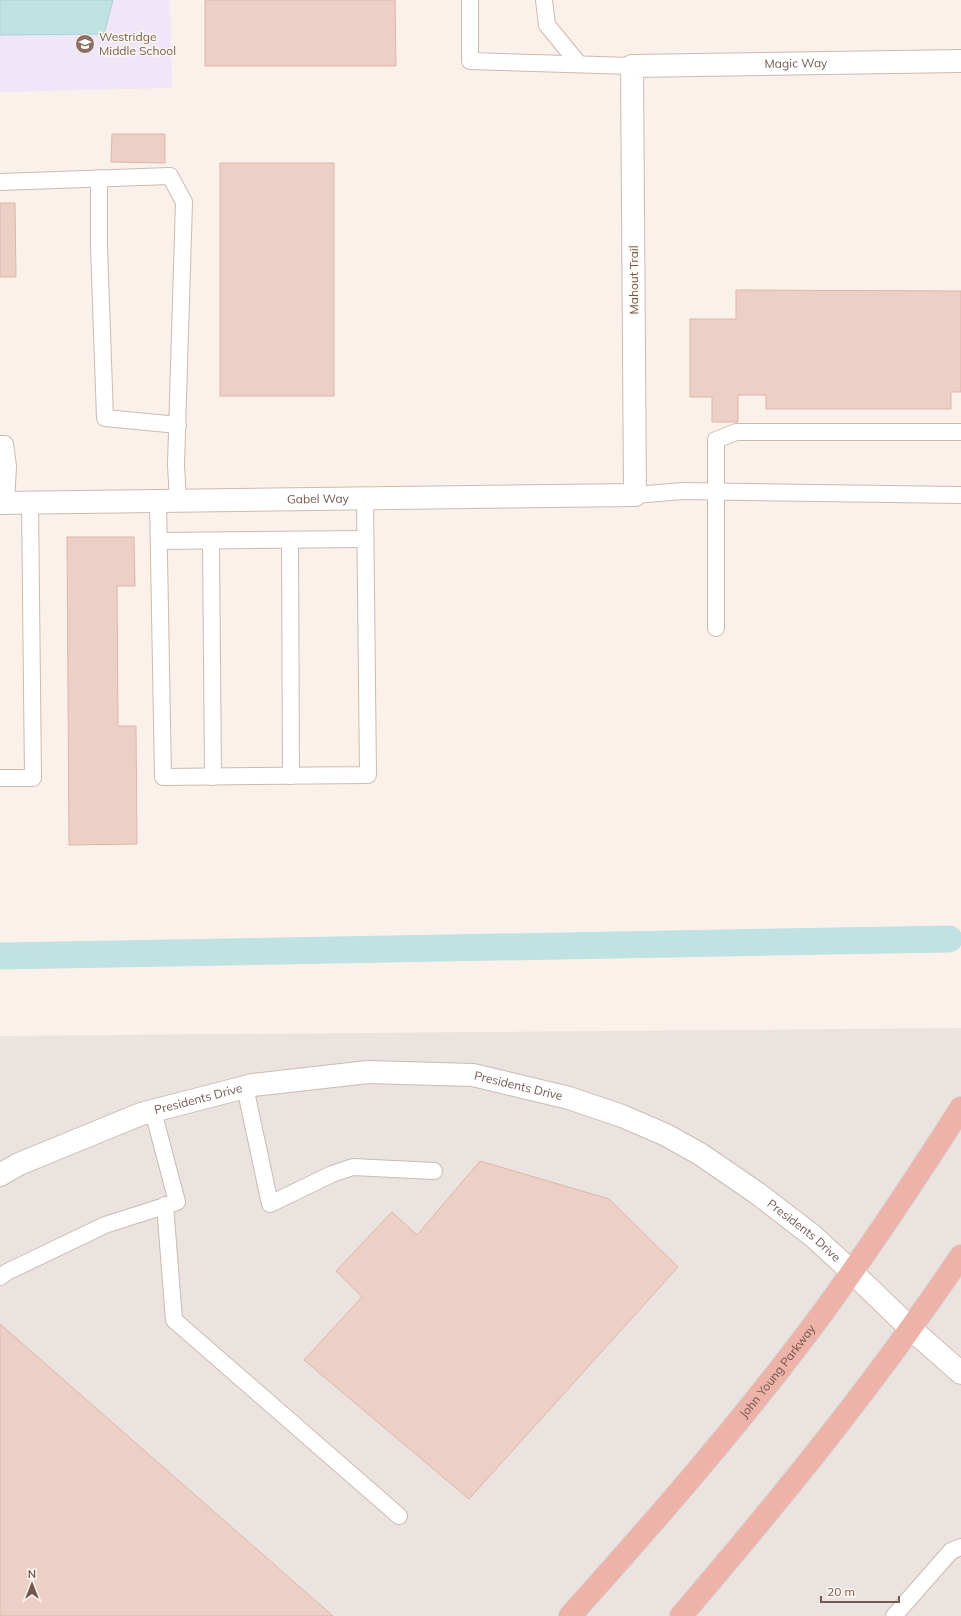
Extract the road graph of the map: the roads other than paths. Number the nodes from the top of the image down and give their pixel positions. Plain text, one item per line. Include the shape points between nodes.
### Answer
1 (470, 0) edge
2 (544, 0) edge
3 (961, 61) edge
4 (579, 64) junction
5 (632, 66) junction
6 (99, 178) junction
7 (0, 182) edge
8 (178, 425) junction
9 (961, 432) edge
10 (0, 444) edge
11 (716, 492) junction
12 (635, 495) junction
13 (961, 495) edge
14 (365, 498) junction
15 (168, 501) junction
16 (30, 502) junction
17 (3, 503) edge
18 (365, 539) junction
19 (290, 540) junction
20 (159, 541) junction
21 (211, 541) junction
22 (716, 628) dead end
23 (291, 776) junction
24 (213, 777) junction
25 (0, 778) edge
26 (245, 1087) junction
27 (961, 1108) edge
28 (153, 1111) junction
29 (434, 1171) dead end
30 (0, 1175) edge
31 (165, 1205) junction
32 (961, 1256) edge
33 (852, 1272) junction
34 (0, 1277) edge
35 (910, 1328) junction
36 (961, 1374) edge
37 (399, 1516) dead end
38 (961, 1547) edge
39 (570, 1616) edge
40 (681, 1616) edge
41 (894, 1616) edge

1 - 4 lane via 470,61
2 - 4 lane via 547,25
3 - 5 street, Magic Way
4 - 5 lane
5 - 12 street, Mahout Trail
6 - 7 lane
6 - 8 lane via 98,246 105,418
6 - 8 lane via 170,176 184,202
8 - 15 lane via 176,464
9 - 11 lane via 736,432 716,440
10 - 17 lane via 5,444 8,466
11 - 12 lane via 683,491
11 - 13 lane
11 - 22 lane
12 - 14 street, Gabel Way
14 - 15 street, Gabel Way
14 - 18 lane
15 - 16 street, Gabel Way
15 - 20 lane
16 - 17 street, Gabel Way
16 - 25 lane via 32,778
18 - 19 lane
18 - 23 lane via 368,775
19 - 21 lane
19 - 23 lane
20 - 21 lane
20 - 24 lane via 163,777
21 - 24 lane
23 - 24 lane
26 - 28 street, Presidents Drive
26 - 29 lane via 270,1204 332,1174 353,1167
26 - 33 street, Presidents Drive via 368,1072 474,1075 569,1098 622,1116 666,1135 700,1154 813,1236
27 - 33 highway, John Young Parkway
28 - 30 street, Presidents Drive via 19,1164
28 - 31 lane via 177,1202
31 - 34 lane via 105,1225
31 - 37 lane via 174,1320
32 - 35 highway
33 - 35 street, Presidents Drive
33 - 39 highway, John Young Parkway via 744,1415 661,1514
35 - 36 street, Presidents Drive
35 - 40 highway via 785,1492
38 - 41 lane via 951,1551

